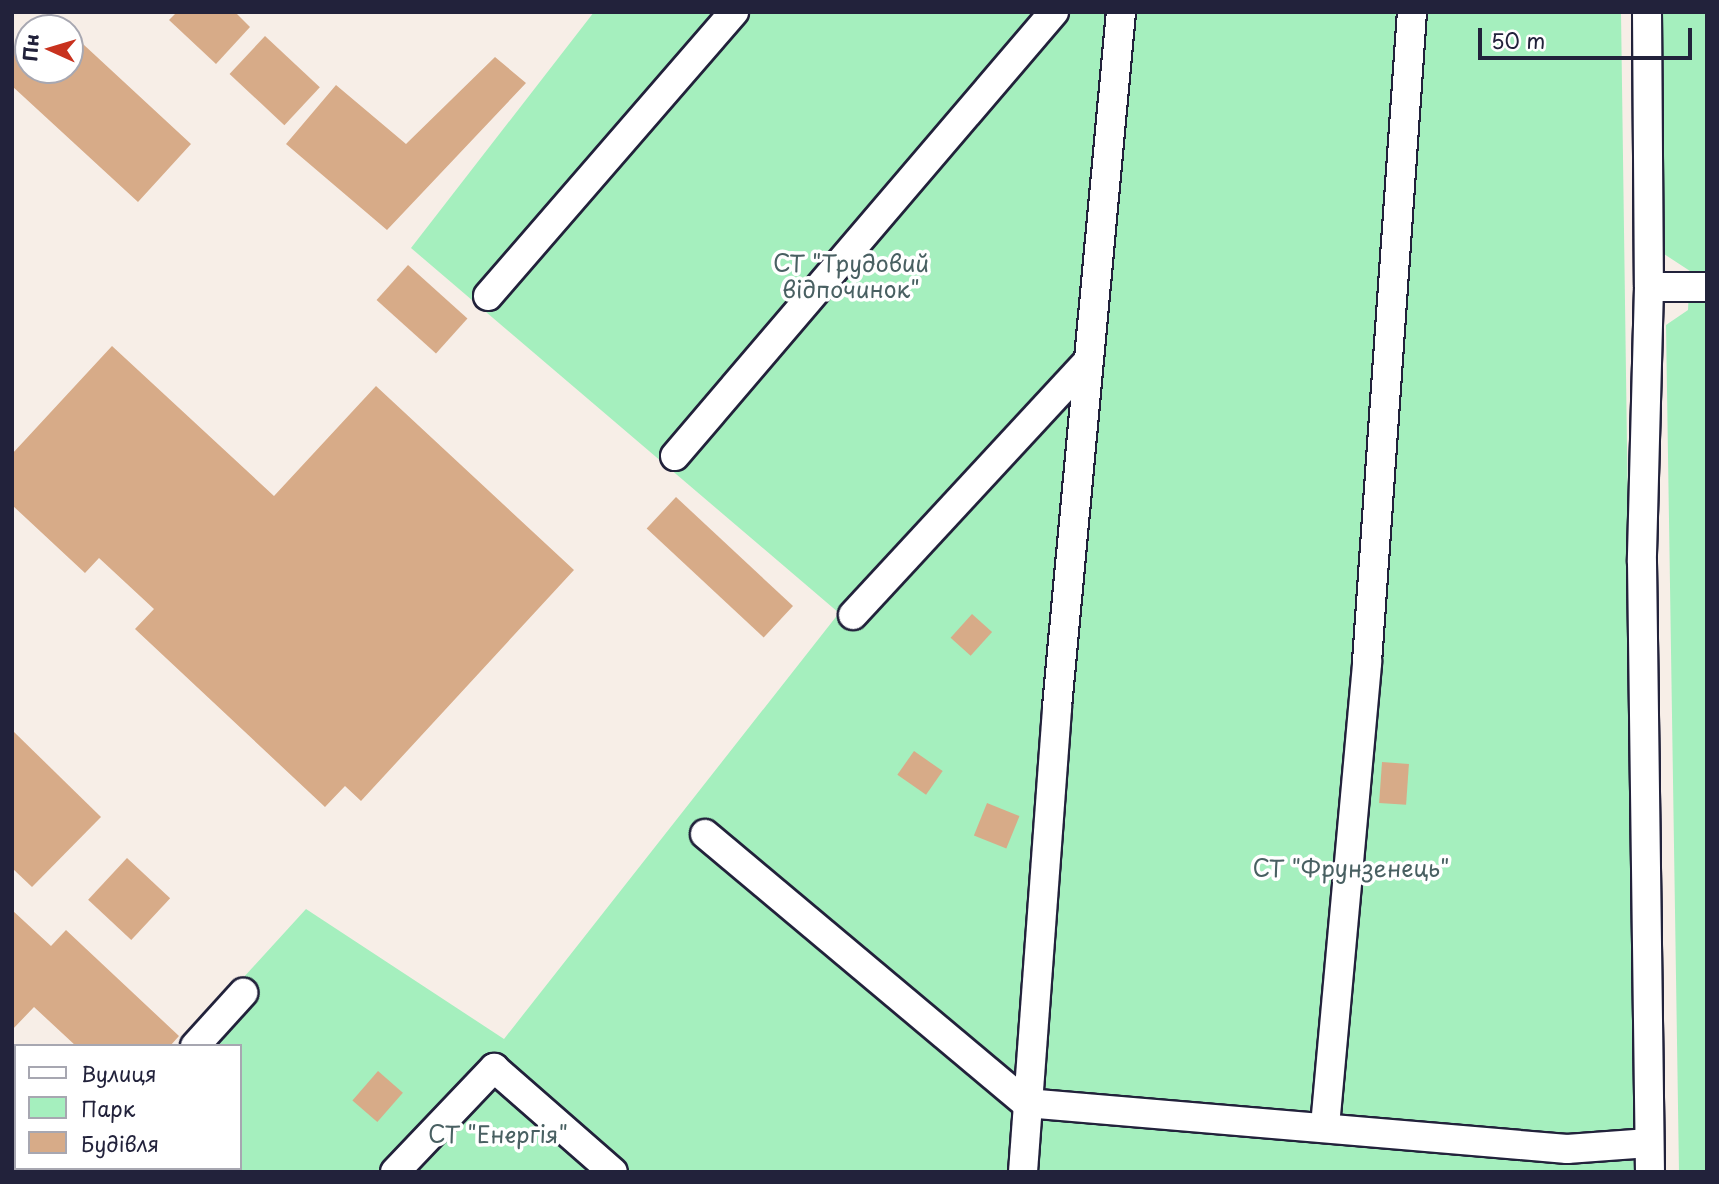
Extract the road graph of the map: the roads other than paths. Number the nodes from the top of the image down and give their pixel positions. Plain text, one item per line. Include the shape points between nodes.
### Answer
1 (734, 12) edge
2 (1055, 12) edge
3 (1121, 12) edge
4 (1412, 12) edge
5 (1647, 12) edge
6 (1649, 287) junction
7 (1707, 287) edge
8 (488, 296) dead end
9 (1088, 361) junction
10 (675, 456) dead end
11 (853, 615) dead end
12 (705, 834) dead end
13 (243, 993) dead end
14 (197, 1044) edge
15 (1026, 1103) junction
16 (1325, 1126) junction
17 (1649, 1143) junction
18 (395, 1172) edge
19 (613, 1172) edge
20 (1023, 1172) edge
21 (1650, 1172) edge

1 - 8 street
2 - 10 street
3 - 9 street
4 - 16 street via 1367,662
5 - 6 street
6 - 7 street
6 - 17 street via 1642,562
9 - 11 street
9 - 15 street
12 - 15 street
13 - 14 street
15 - 16 street
15 - 20 street
16 - 17 street via 1567,1149
17 - 21 street
18 - 19 street via 494,1068

